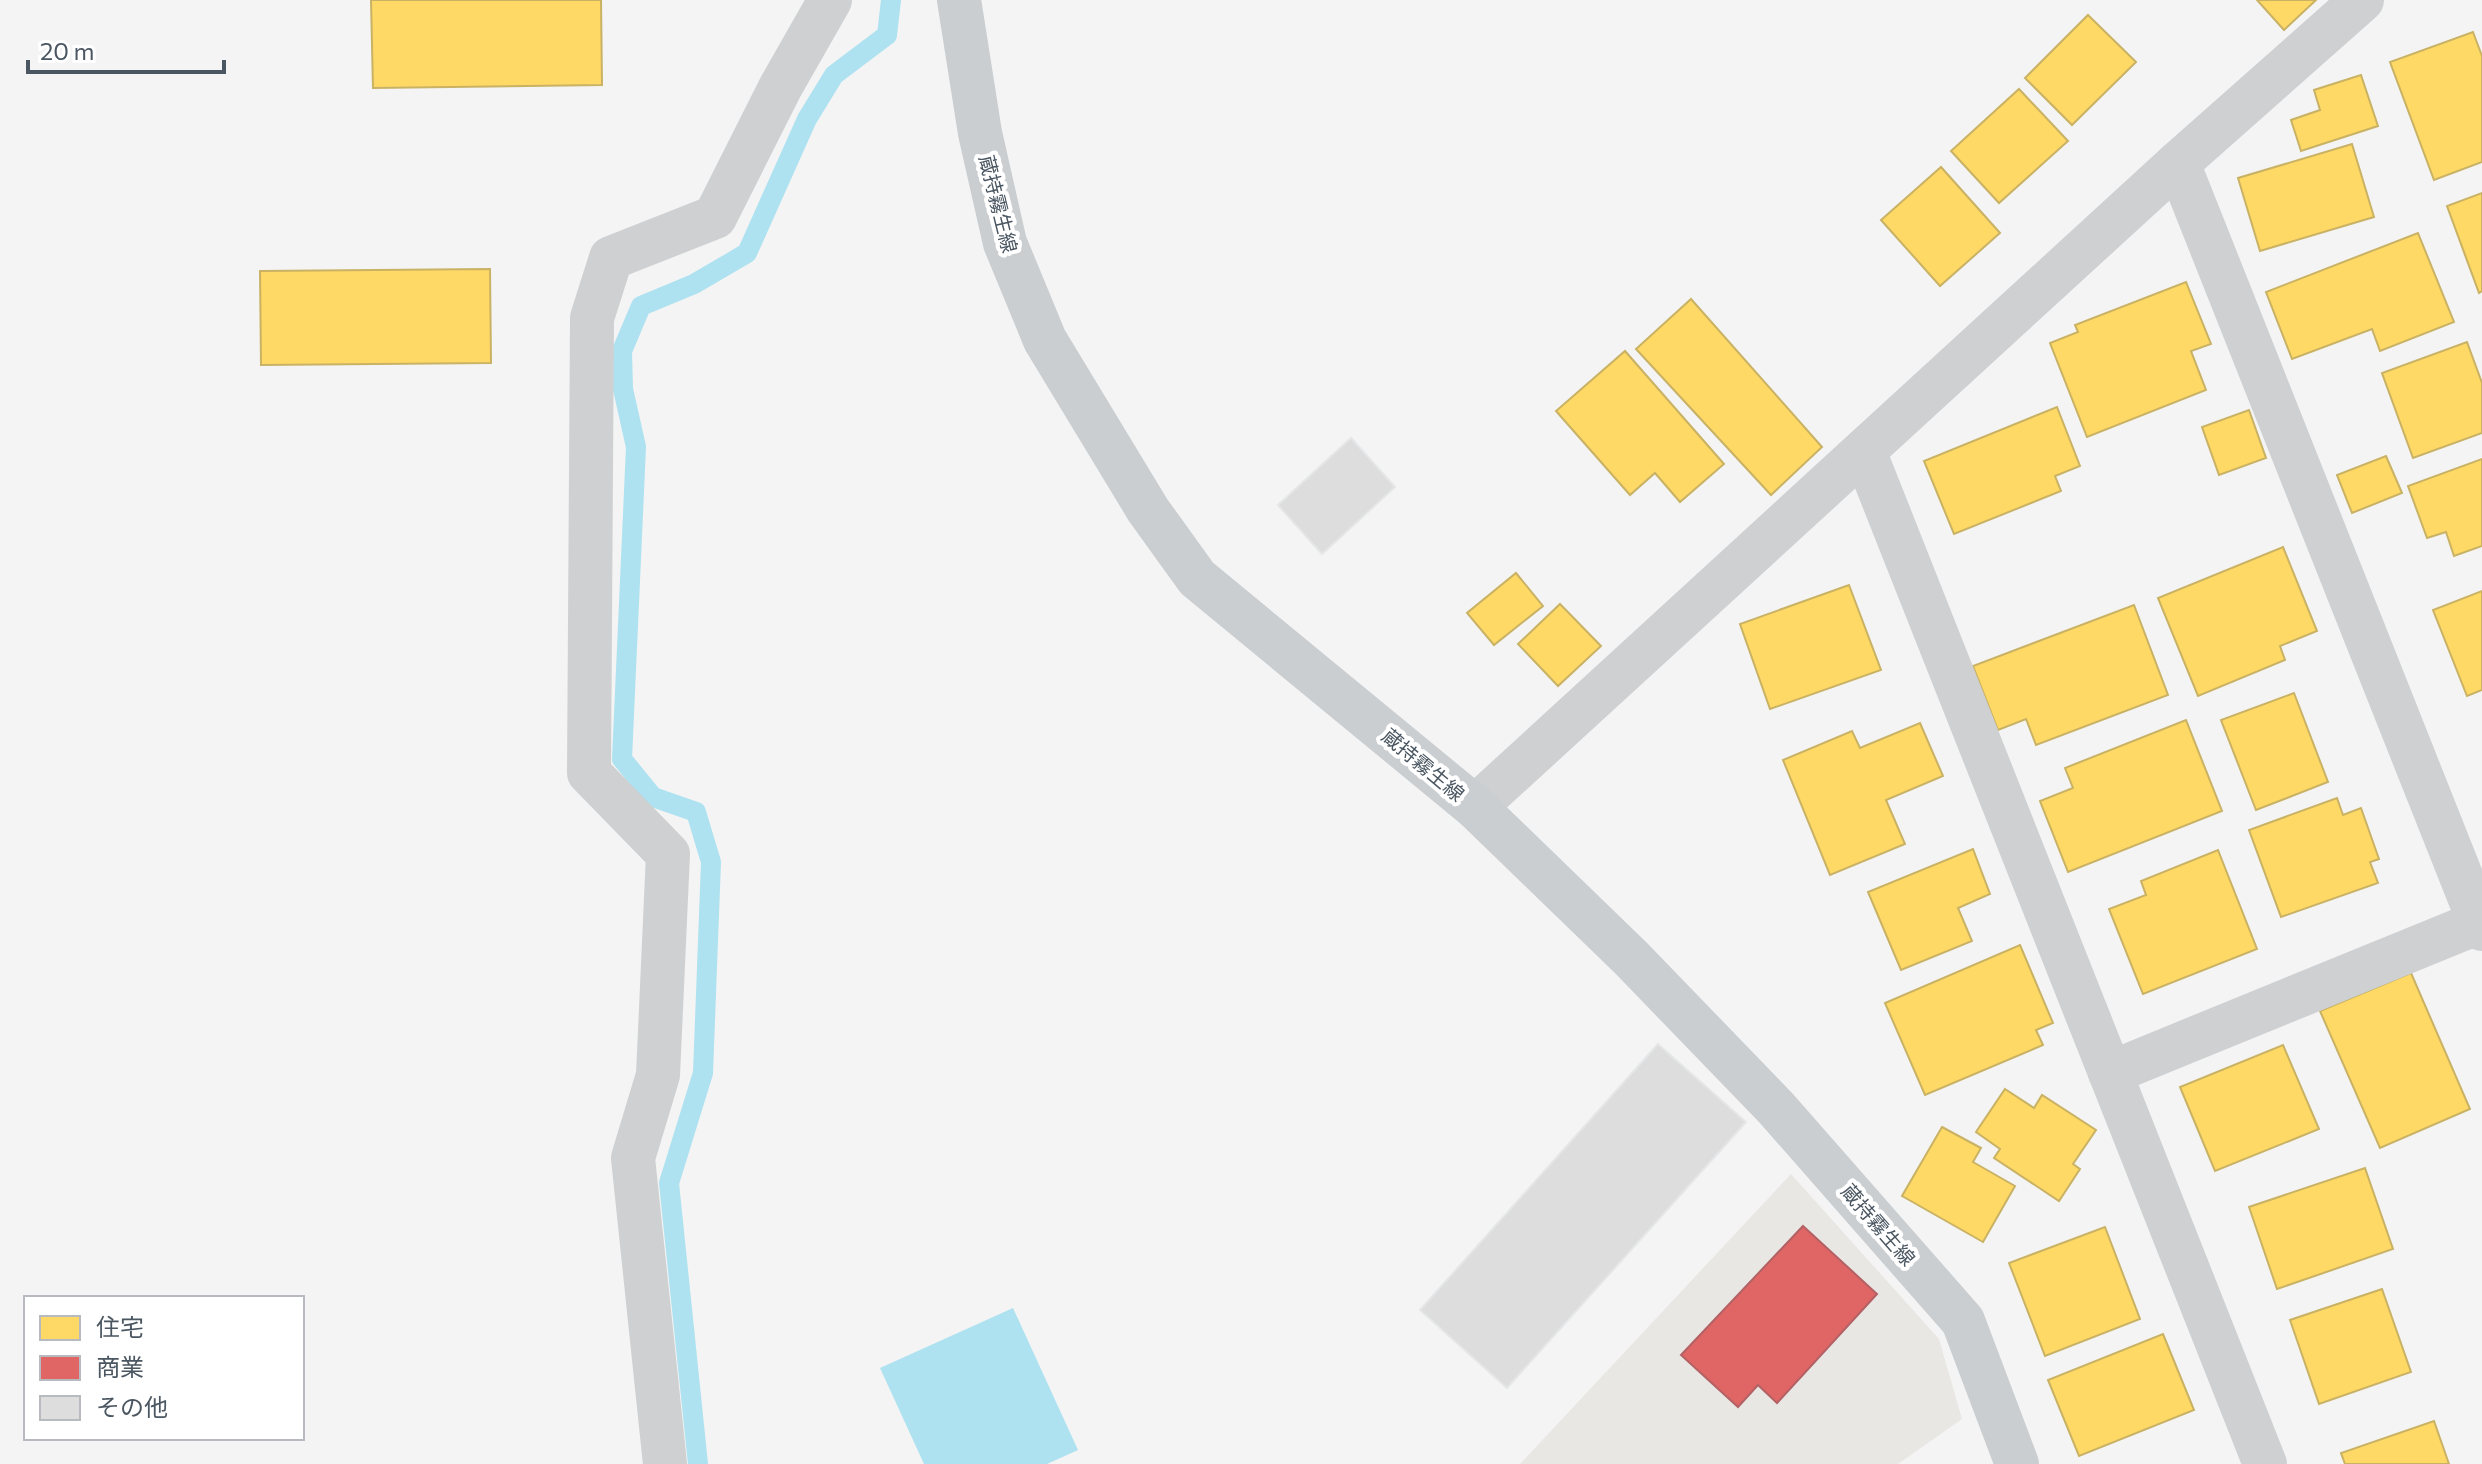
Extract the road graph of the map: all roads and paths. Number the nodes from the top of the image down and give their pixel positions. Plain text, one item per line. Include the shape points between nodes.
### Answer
1 (830, 0) edge
2 (959, 0) edge
3 (2362, 0) edge
4 (2178, 163) junction
5 (1864, 451) junction
6 (1475, 807) junction
7 (2481, 924) edge
8 (2110, 1073) junction
9 (665, 1464) edge
10 (2016, 1464) edge
11 (2265, 1464) edge

1 - 9 street via 715,217 611,258 592,318 589,773 668,854 658,1075 633,1158
2 - 6 main road, 蔵持霧生線 via 980,133 1005,243 1045,340 1148,510 1197,578
3 - 4 street
4 - 5 street
4 - 7 street
5 - 6 street
5 - 8 street
6 - 10 main road, 蔵持霧生線 via 1765,1097 1963,1321
7 - 8 street
8 - 11 street

